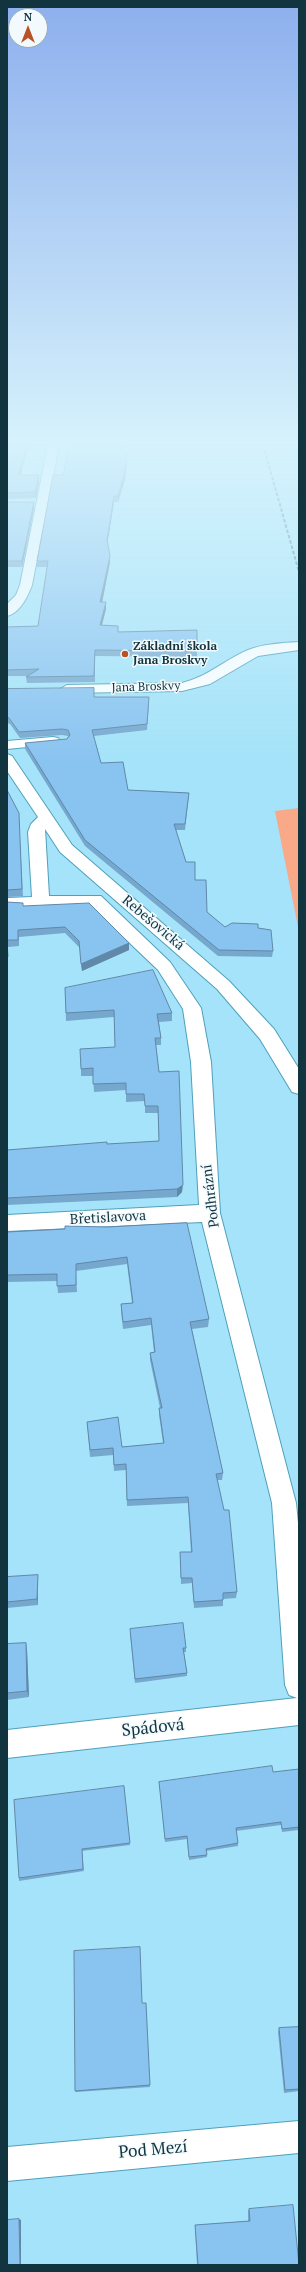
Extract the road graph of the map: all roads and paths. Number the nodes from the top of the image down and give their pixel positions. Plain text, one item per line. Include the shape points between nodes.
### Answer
1 (32, 551) edge
2 (7, 612) edge
3 (299, 646) edge
4 (54, 689) edge
5 (62, 740) edge
6 (7, 745) edge
7 (7, 760) edge
8 (45, 819) junction
9 (41, 901) junction
10 (7, 903) edge
11 (299, 1087) edge
12 (210, 1213) junction
13 (7, 1223) edge
14 (299, 1685) edge
15 (299, 1711) edge
16 (7, 1744) edge
17 (299, 2137) edge
18 (7, 2164) edge

1 - 2 street via 22,596
3 - 4 street, Jana Broskvy via 253,653 205,681 182,687
5 - 6 street
7 - 8 street, Rebešovická
8 - 9 street via 39,824 36,832
8 - 11 street, Rebešovická via 76,859 223,985 267,1034
9 - 10 street, Podhrázní
9 - 12 street, Podhrázní via 87,898 98,902 164,966 192,1008 201,1062
12 - 13 street, Břetislavova
12 - 14 street, Podhrázní via 284,1503
15 - 16 street, Spádová
17 - 18 street, Pod Mezí

